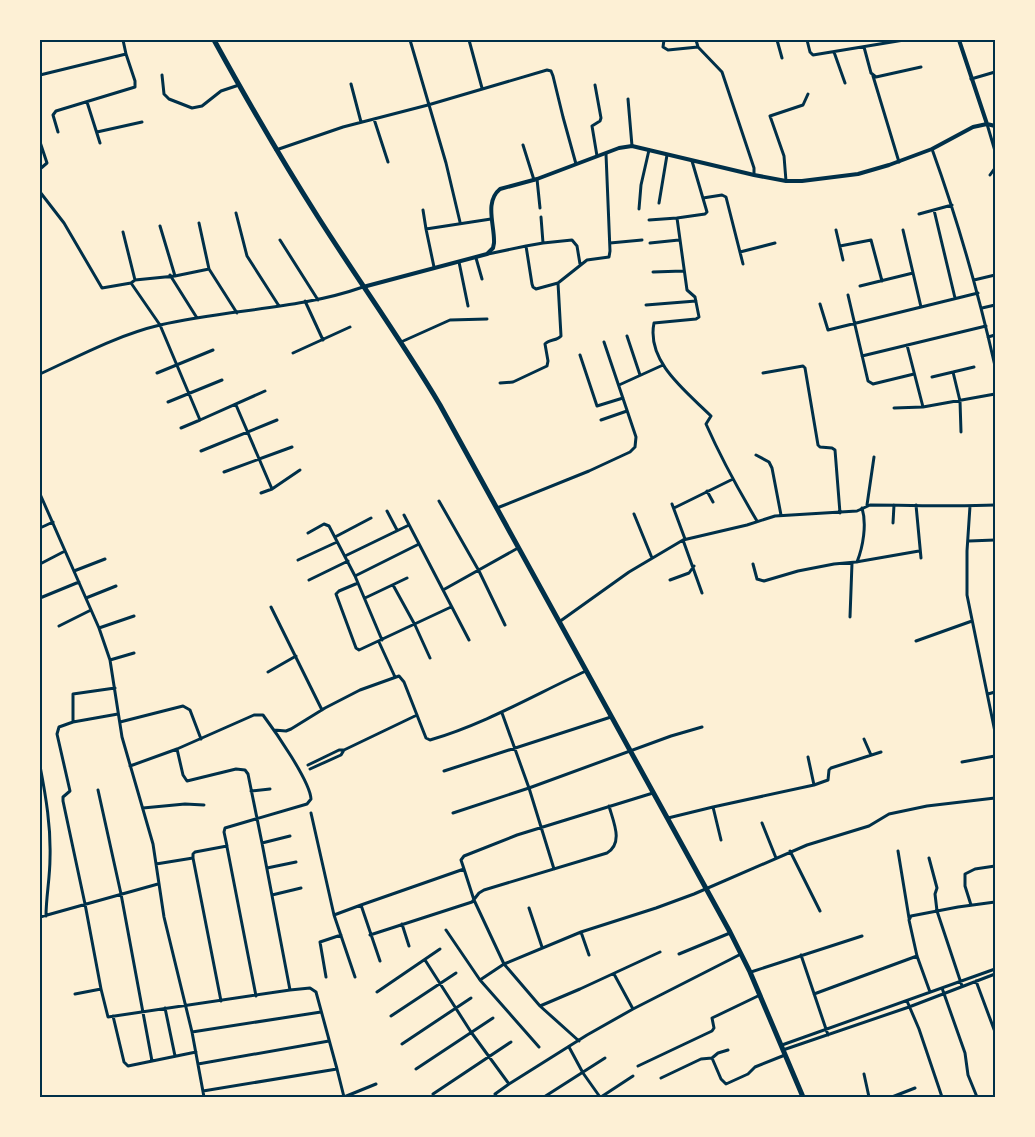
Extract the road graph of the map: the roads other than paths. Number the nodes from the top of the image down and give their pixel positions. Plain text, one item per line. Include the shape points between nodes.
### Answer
1 (123, 40) edge
2 (214, 40) edge
3 (410, 40) edge
4 (469, 40) edge
5 (664, 40) edge
6 (696, 40) edge
7 (777, 40) edge
8 (807, 40) edge
9 (904, 40) edge
10 (959, 40) edge
11 (698, 46) junction
12 (864, 47) junction
13 (834, 52) junction
14 (126, 54) junction
15 (782, 58) dead end
16 (920, 67) dead end
17 (995, 72) edge
18 (40, 75) edge
19 (162, 75) dead end
20 (873, 76) junction
21 (971, 79) junction
22 (845, 83) dead end
23 (351, 84) dead end
24 (239, 85) junction
25 (595, 86) dead end
26 (482, 88) junction
27 (808, 94) dead end
28 (628, 99) dead end
29 (87, 102) junction
30 (428, 104) junction
31 (374, 119) junction
32 (142, 122) dead end
33 (361, 122) junction
34 (987, 124) junction
35 (995, 126) edge
36 (58, 132) dead end
37 (97, 132) junction
38 (40, 142) edge
39 (100, 143) dead end
40 (523, 145) dead end
41 (632, 146) junction
42 (932, 149) junction
43 (276, 150) junction
44 (649, 150) junction
45 (995, 151) edge
46 (606, 154) junction
47 (667, 155) junction
48 (597, 157) junction
49 (692, 161) junction
50 (388, 162) dead end
51 (899, 162) junction
52 (576, 164) junction
53 (995, 168) edge
54 (40, 169) edge
55 (754, 175) junction
56 (990, 175) dead end
57 (535, 179) junction
58 (786, 181) junction
59 (40, 192) edge
60 (703, 198) junction
61 (659, 203) dead end
62 (952, 205) junction
63 (540, 208) dead end
64 (639, 209) dead end
65 (423, 210) dead end
66 (934, 210) junction
67 (236, 213) dead end
68 (919, 214) dead end
69 (541, 217) dead end
70 (677, 218) junction
71 (492, 219) junction
72 (648, 220) dead end
73 (460, 222) junction
74 (199, 223) dead end
75 (160, 226) dead end
76 (426, 229) junction
77 (836, 230) dead end
78 (903, 230) dead end
79 (123, 232) dead end
80 (280, 240) dead end
81 (642, 240) dead end
82 (679, 240) junction
83 (543, 243) junction
84 (610, 243) junction
85 (650, 243) dead end
86 (775, 243) dead end
87 (526, 246) junction
88 (840, 246) junction
89 (740, 252) junction
90 (487, 254) junction
91 (476, 258) junction
92 (843, 260) dead end
93 (460, 262) junction
94 (580, 264) junction
95 (743, 264) dead end
96 (434, 267) junction
97 (209, 269) junction
98 (683, 270) junction
99 (654, 272) dead end
100 (914, 273) junction
101 (170, 275) junction
102 (995, 275) edge
103 (175, 276) junction
104 (482, 280) dead end
105 (974, 280) junction
106 (882, 281) junction
107 (133, 282) junction
108 (558, 283) junction
109 (860, 286) dead end
110 (363, 287) junction
111 (978, 293) junction
112 (848, 295) dead end
113 (955, 298) junction
114 (318, 300) junction
115 (696, 301) junction
116 (305, 302) junction
117 (820, 304) dead end
118 (646, 305) dead end
119 (995, 305) edge
120 (279, 306) junction
121 (468, 306) dead end
122 (921, 306) junction
123 (982, 308) junction
124 (237, 313) junction
125 (197, 318) junction
126 (486, 319) dead end
127 (855, 323) junction
128 (160, 325) junction
129 (986, 326) junction
130 (350, 327) dead end
131 (995, 335) edge
132 (627, 336) dead end
133 (988, 337) junction
134 (323, 340) junction
135 (400, 342) junction
136 (604, 342) dead end
137 (907, 345) junction
138 (213, 350) dead end
139 (292, 353) dead end
140 (580, 355) dead end
141 (862, 356) junction
142 (177, 364) junction
143 (663, 365) junction
144 (995, 366) edge
145 (974, 367) dead end
146 (952, 372) junction
147 (157, 373) dead end
148 (763, 373) dead end
149 (40, 374) edge
150 (914, 374) junction
151 (640, 375) junction
152 (932, 377) dead end
153 (222, 380) dead end
154 (500, 383) dead end
155 (619, 384) junction
156 (265, 391) dead end
157 (189, 393) junction
158 (995, 394) edge
159 (623, 398) junction
160 (960, 401) junction
161 (168, 402) dead end
162 (236, 404) junction
163 (923, 407) junction
164 (894, 408) dead end
165 (627, 410) junction
166 (200, 420) junction
167 (277, 420) dead end
168 (600, 420) dead end
169 (181, 428) dead end
170 (246, 432) junction
171 (961, 432) dead end
172 (292, 447) dead end
173 (200, 451) dead end
174 (756, 455) dead end
175 (874, 457) dead end
176 (258, 460) junction
177 (300, 470) dead end
178 (224, 472) dead end
179 (733, 479) junction
180 (272, 489) junction
181 (707, 491) junction
182 (261, 493) dead end
183 (40, 494) edge
184 (439, 501) dead end
185 (713, 502) dead end
186 (672, 504) dead end
187 (867, 505) junction
188 (894, 505) junction
189 (916, 505) junction
190 (995, 505) edge
191 (970, 506) junction
192 (496, 508) junction
193 (674, 508) junction
194 (862, 508) junction
195 (387, 511) dead end
196 (840, 513) junction
197 (404, 514) dead end
198 (634, 514) dead end
199 (781, 515) junction
200 (371, 518) dead end
201 (757, 521) junction
202 (53, 522) junction
203 (893, 523) dead end
204 (409, 525) junction
205 (40, 528) edge
206 (397, 530) junction
207 (308, 533) dead end
208 (335, 537) junction
209 (684, 540) junction
210 (995, 540) edge
211 (969, 541) junction
212 (337, 542) junction
213 (419, 544) junction
214 (518, 548) junction
215 (65, 551) junction
216 (920, 551) junction
217 (345, 556) junction
218 (652, 558) junction
219 (921, 558) dead end
220 (105, 559) dead end
221 (298, 560) dead end
222 (348, 561) junction
223 (854, 563) junction
224 (40, 564) edge
225 (753, 564) dead end
226 (694, 566) junction
227 (74, 571) junction
228 (478, 572) junction
229 (355, 576) junction
230 (407, 578) dead end
231 (309, 580) dead end
232 (670, 580) dead end
233 (78, 582) junction
234 (358, 583) junction
235 (394, 585) junction
236 (116, 586) dead end
237 (443, 590) junction
238 (702, 593) dead end
239 (40, 598) edge
240 (86, 598) junction
241 (365, 598) junction
242 (451, 607) junction
243 (272, 608) dead end
244 (91, 610) junction
245 (134, 616) dead end
246 (850, 618) dead end
247 (972, 621) junction
248 (559, 622) junction
249 (415, 625) junction
250 (505, 625) dead end
251 (58, 626) dead end
252 (99, 628) junction
253 (469, 640) dead end
254 (381, 641) junction
255 (916, 642) dead end
256 (134, 653) dead end
257 (296, 656) junction
258 (430, 658) dead end
259 (110, 660) junction
260 (586, 671) junction
261 (268, 672) dead end
262 (395, 677) junction
263 (115, 688) junction
264 (995, 692) edge
265 (988, 694) junction
266 (322, 710) junction
267 (502, 713) junction
268 (118, 714) junction
269 (417, 715) junction
270 (994, 715) edge
271 (611, 717) junction
272 (73, 722) junction
273 (120, 722) junction
274 (702, 727) dead end
275 (275, 730) junction
276 (995, 732) edge
277 (201, 739) junction
278 (864, 739) dead end
279 (515, 748) junction
280 (177, 749) junction
281 (630, 751) junction
282 (881, 752) dead end
283 (871, 755) junction
284 (995, 756) edge
285 (808, 757) dead end
286 (962, 762) dead end
287 (40, 766) edge
288 (130, 766) junction
289 (309, 767) dead end
290 (444, 771) dead end
291 (814, 786) junction
292 (529, 788) junction
293 (270, 789) dead end
294 (98, 790) dead end
295 (251, 791) junction
296 (653, 793) junction
297 (995, 798) edge
298 (204, 805) dead end
299 (609, 806) junction
300 (713, 807) junction
301 (143, 808) junction
302 (311, 813) dead end
303 (453, 813) dead end
304 (257, 819) junction
305 (667, 819) junction
306 (762, 823) dead end
307 (541, 827) junction
308 (290, 836) dead end
309 (721, 840) dead end
310 (262, 843) junction
311 (227, 846) junction
312 (898, 851) dead end
313 (790, 852) junction
314 (193, 858) junction
315 (776, 858) junction
316 (929, 858) dead end
317 (296, 862) dead end
318 (156, 864) junction
319 (995, 866) edge
320 (267, 868) junction
321 (464, 869) junction
322 (554, 869) junction
323 (158, 884) junction
324 (301, 888) dead end
325 (706, 888) junction
326 (121, 894) junction
327 (272, 895) junction
328 (474, 900) junction
329 (995, 902) edge
330 (85, 904) junction
331 (361, 905) junction
332 (971, 905) junction
333 (529, 908) dead end
334 (820, 911) dead end
335 (937, 911) junction
336 (334, 914) junction
337 (43, 917) edge
338 (909, 919) junction
339 (402, 924) junction
340 (446, 930) dead end
341 (581, 932) junction
342 (730, 932) junction
343 (341, 935) junction
344 (370, 935) junction
345 (862, 936) dead end
346 (409, 946) dead end
347 (440, 948) dead end
348 (542, 948) junction
349 (660, 952) dead end
350 (679, 954) dead end
351 (741, 954) junction
352 (589, 955) dead end
353 (801, 955) junction
354 (917, 956) junction
355 (425, 960) junction
356 (380, 961) dead end
357 (504, 964) junction
358 (995, 969) edge
359 (750, 972) junction
360 (456, 973) dead end
361 (614, 974) junction
362 (995, 974) edge
363 (974, 976) junction
364 (326, 977) dead end
365 (355, 977) dead end
366 (480, 980) junction
367 (960, 981) junction
368 (976, 981) junction
369 (440, 984) junction
370 (962, 986) junction
371 (942, 988) junction
372 (100, 989) junction
373 (290, 990) junction
374 (378, 992) dead end
375 (930, 992) junction
376 (944, 993) junction
377 (75, 994) dead end
378 (814, 994) junction
379 (760, 995) junction
380 (256, 996) junction
381 (471, 998) dead end
382 (221, 1001) junction
383 (907, 1001) junction
384 (185, 1005) junction
385 (540, 1006) junction
386 (909, 1007) junction
387 (165, 1008) junction
388 (456, 1008) junction
389 (633, 1009) junction
390 (142, 1012) junction
391 (321, 1012) junction
392 (113, 1016) junction
393 (391, 1016) dead end
394 (493, 1018) dead end
395 (827, 1029) junction
396 (192, 1032) junction
397 (471, 1032) junction
398 (995, 1032) edge
399 (828, 1035) junction
400 (329, 1041) junction
401 (579, 1041) junction
402 (511, 1042) dead end
403 (402, 1044) dead end
404 (539, 1047) dead end
405 (569, 1047) junction
406 (728, 1050) dead end
407 (783, 1050) junction
408 (196, 1052) junction
409 (175, 1056) junction
410 (488, 1056) junction
411 (605, 1058) dead end
412 (712, 1058) junction
413 (152, 1061) junction
414 (198, 1064) junction
415 (638, 1066) dead end
416 (336, 1069) junction
417 (416, 1069) dead end
418 (583, 1073) junction
419 (864, 1074) dead end
420 (633, 1076) dead end
421 (660, 1078) dead end
422 (376, 1084) dead end
423 (509, 1084) junction
424 (915, 1088) dead end
425 (203, 1091) junction
426 (433, 1094) dead end
427 (496, 1096) edge
428 (204, 1097) edge
429 (344, 1097) edge
430 (490, 1097) edge
431 (544, 1097) edge
432 (600, 1097) edge
433 (803, 1097) edge
434 (869, 1097) edge
435 (892, 1097) edge
436 (942, 1097) edge
437 (977, 1097) edge

1 - 14 street
2 - 24 highway
3 - 30 street
4 - 26 street
5 - 11 street via 665,49
6 - 11 street
7 - 15 street
8 - 13 street via 812,55
9 - 12 street
10 - 21 street
11 - 55 street via 722,72
12 - 13 street
12 - 20 street
13 - 22 street
14 - 18 street
14 - 29 street via 135,87
16 - 20 street via 880,78
17 - 21 street
19 - 24 street via 164,94 192,108 202,106 221,92
20 - 51 street
21 - 34 street
23 - 33 street
24 - 43 highway
25 - 48 street via 601,118 592,126
26 - 30 street
26 - 52 street via 551,71
27 - 58 street via 803,105 770,116 784,156
28 - 41 street
29 - 36 street via 54,112
29 - 37 street
30 - 31 street
30 - 73 street
31 - 33 street
31 - 50 street
32 - 37 street
33 - 43 street
34 - 35 street
34 - 42 street via 973,127
34 - 45 street
37 - 39 street
38 - 54 street via 47,163
40 - 57 street
41 - 44 street
41 - 46 street
42 - 51 street
42 - 62 street
43 - 110 highway
44 - 47 street
44 - 64 street
46 - 48 street
46 - 84 street
47 - 49 street
47 - 61 street
48 - 52 street
49 - 55 street
49 - 60 street
51 - 58 street via 858,174
52 - 57 street
53 - 56 street
55 - 58 street
57 - 63 street
57 - 71 street via 496,192
59 - 107 street via 69,230 100,286
60 - 70 street via 706,214
60 - 89 street via 722,195 726,198
62 - 66 street
62 - 105 street
65 - 76 street
66 - 68 street
66 - 113 street
67 - 120 street via 247,256
69 - 83 street
70 - 72 street
70 - 82 street
71 - 73 street
71 - 90 street via 494,243
73 - 76 street
74 - 97 street
75 - 103 street
76 - 96 street
77 - 88 street
78 - 100 street
79 - 107 street
80 - 114 street
81 - 84 street
82 - 85 street
82 - 98 street
83 - 87 street
83 - 94 street via 574,242
84 - 94 street via 609,258
86 - 89 street
87 - 90 street
87 - 108 street via 533,287
88 - 92 street
88 - 106 street via 871,240
89 - 95 street
90 - 91 street
91 - 93 street
91 - 104 street
93 - 96 street
93 - 121 street
94 - 108 street
96 - 110 street
97 - 103 street
97 - 124 street
98 - 99 street
98 - 115 street via 687,290
100 - 106 street
100 - 122 street
101 - 103 street
101 - 107 street
101 - 125 street
102 - 105 street
105 - 111 street
106 - 109 street
107 - 128 street
108 - 154 street via 561,336 545,344 547,366 513,382
110 - 114 street
110 - 135 highway
111 - 113 street
111 - 123 street
112 - 127 street
113 - 122 street
114 - 116 street
115 - 118 street
115 - 143 street via 698,318 654,323 656,349
116 - 120 street
116 - 134 street
117 - 127 street via 827,330
119 - 123 street
120 - 124 street
122 - 127 street
123 - 129 street
124 - 125 street
125 - 128 street
126 - 135 street via 450,320
127 - 141 street
128 - 142 street
128 - 149 street via 124,335
129 - 133 street
129 - 137 street
130 - 134 street
131 - 133 street
132 - 151 street
133 - 144 street
134 - 139 street
135 - 192 highway via 440,405
136 - 155 street
137 - 141 street
137 - 150 street
138 - 142 street
140 - 159 street via 597,406
141 - 150 street via 871,384
142 - 147 street
142 - 157 street
143 - 151 street
143 - 179 street via 711,416 706,424
145 - 146 street
146 - 152 street
146 - 160 street
148 - 196 street via 806,368 818,446 835,450
150 - 163 street
151 - 155 street
153 - 157 street
155 - 159 street
156 - 162 street
157 - 161 street
157 - 166 street
158 - 160 street
159 - 165 street
160 - 163 street
160 - 171 street
162 - 166 street
162 - 170 street
163 - 164 street
165 - 168 street
165 - 192 street via 636,441 630,452
166 - 169 street
167 - 170 street
170 - 173 street
170 - 176 street
172 - 176 street
174 - 199 street via 769,462 772,468
175 - 187 street
176 - 178 street
176 - 180 street
177 - 180 street
179 - 181 street
179 - 201 street
180 - 182 street
181 - 185 street
181 - 193 street
183 - 202 street
184 - 228 street
186 - 193 street
187 - 188 street
187 - 194 street
188 - 189 street
188 - 203 street
189 - 191 street
189 - 216 street
190 - 191 street
191 - 211 street
192 - 214 highway
193 - 209 street
194 - 196 street
194 - 223 street via 863,537
195 - 206 street
196 - 199 street
197 - 204 street
198 - 218 street
199 - 201 street
200 - 208 street
201 - 209 street
202 - 205 street
202 - 215 street
204 - 206 street
204 - 213 street
206 - 217 street
207 - 208 street via 326,524
208 - 212 street
209 - 218 street
209 - 226 street
210 - 211 street
211 - 247 street via 966,595
212 - 217 street
212 - 221 street
213 - 229 street
213 - 237 street
214 - 228 street
214 - 248 highway
215 - 224 street
215 - 227 street
216 - 219 street
216 - 223 street
217 - 222 street
218 - 248 street
220 - 227 street
222 - 229 street
222 - 231 street
223 - 225 street via 798,571 764,581 757,579
223 - 246 street
226 - 232 street via 689,573
226 - 238 street
227 - 233 street
228 - 237 street
228 - 250 street
229 - 234 street
230 - 235 street
233 - 239 street
233 - 240 street
234 - 241 street
234 - 254 street via 337,592 357,649
235 - 241 street
235 - 249 street
236 - 240 street
237 - 242 street
240 - 244 street
241 - 254 street
242 - 249 street
242 - 253 street
243 - 257 street
244 - 251 street
244 - 252 street
245 - 252 street
247 - 255 street
247 - 265 street
248 - 260 highway
249 - 254 street
249 - 258 street
252 - 259 street
254 - 262 street
256 - 259 street
257 - 261 street
257 - 266 street
259 - 263 street
260 - 267 street
260 - 271 highway
262 - 266 street via 360,690
262 - 269 street via 402,678
263 - 268 street
263 - 272 street via 73,694
264 - 265 street
265 - 270 street
266 - 275 street via 286,731
267 - 269 street via 430,740 426,738
267 - 279 street
268 - 272 street
268 - 273 street
269 - 289 street
270 - 276 street
271 - 279 street
271 - 281 highway
272 - 330 street via 59,727 57,734 70,791 63,801
273 - 277 street via 183,706 190,710
273 - 288 street
274 - 281 street
275 - 277 street via 263,715 258,714
275 - 304 street via 305,782 311,799 307,804
277 - 280 street
278 - 283 street
279 - 290 street
279 - 292 street
280 - 288 street
280 - 295 street via 187,781 242,769 248,774
281 - 292 street
281 - 296 highway
282 - 283 street
283 - 291 street via 831,768 828,780
284 - 286 street
285 - 291 street
287 - 337 street via 50,837
288 - 301 street
291 - 300 street
292 - 303 street
292 - 307 street
293 - 295 street
294 - 326 street
295 - 304 street
296 - 299 street
296 - 305 highway
297 - 313 street via 889,814 869,826
298 - 301 street
299 - 307 street
299 - 322 street via 617,836 615,846 607,853
300 - 305 street
300 - 309 street
301 - 318 street
302 - 336 street
304 - 310 street
304 - 311 street via 225,828
305 - 325 highway
306 - 315 street
307 - 321 street via 464,856 461,860
307 - 322 street
308 - 310 street
310 - 320 street
311 - 314 street via 195,852
311 - 380 street
312 - 338 street
313 - 315 street
313 - 334 street
314 - 318 street
314 - 382 street
315 - 325 street
316 - 335 street via 937,888
317 - 320 street
318 - 323 street
319 - 332 street via 965,874
320 - 327 street
321 - 328 street
321 - 331 street
322 - 328 street via 484,890
323 - 326 street
323 - 384 street
324 - 327 street
325 - 341 street
325 - 342 highway
326 - 330 street
326 - 390 street
327 - 373 street
328 - 339 street
328 - 357 street
329 - 332 street
330 - 337 street
330 - 372 street
331 - 336 street
331 - 344 street
332 - 335 street
333 - 348 street
335 - 338 street via 913,914
335 - 367 street
336 - 343 street
338 - 354 street
339 - 344 street
339 - 346 street
340 - 366 street
341 - 348 street
341 - 352 street
342 - 350 street
342 - 351 highway
343 - 364 street via 320,942
343 - 365 street
344 - 356 street
345 - 353 street
347 - 355 street
348 - 357 street
349 - 361 street
351 - 359 highway
351 - 389 street
353 - 359 street
353 - 378 street
354 - 375 street
354 - 378 street
355 - 369 street
355 - 374 street
357 - 366 street
357 - 385 street
358 - 363 street
359 - 379 highway
360 - 369 street
361 - 385 street
361 - 389 street
362 - 368 street
363 - 367 street
363 - 368 street
366 - 404 street
367 - 370 street
367 - 371 street
368 - 370 street
368 - 398 street
369 - 388 street
369 - 393 street
370 - 376 street
371 - 375 street
371 - 376 street
372 - 377 street
372 - 392 street via 106,1015
373 - 380 street
373 - 391 street via 314,990
375 - 383 street
376 - 386 street
376 - 437 street
378 - 395 street
379 - 407 highway
379 - 415 street via 712,1018 714,1028 710,1032
380 - 382 street
381 - 388 street
382 - 384 street
383 - 386 street
383 - 395 street
384 - 387 street
384 - 396 street
385 - 401 street
386 - 399 street
386 - 436 street
387 - 390 street
387 - 409 street
388 - 397 street
388 - 403 street
389 - 401 street
390 - 392 street
390 - 413 street
391 - 396 street
391 - 400 street
392 - 413 street via 126,1064 132,1066
394 - 397 street
395 - 399 street
395 - 407 street
396 - 408 street
397 - 410 street
397 - 417 street
399 - 407 street
400 - 414 street
400 - 416 street
401 - 405 street
402 - 410 street
405 - 418 street
405 - 423 street
406 - 412 street
407 - 412 street via 728,1084 724,1083
407 - 433 highway
408 - 409 street
408 - 414 street
409 - 413 street
410 - 423 street
410 - 426 street
411 - 418 street
412 - 421 street via 702,1058
414 - 425 street
416 - 425 street
416 - 429 street
418 - 431 street
418 - 432 street
419 - 434 street
420 - 432 street
422 - 429 street
423 - 427 street
424 - 435 street
425 - 428 street
427 - 430 street

